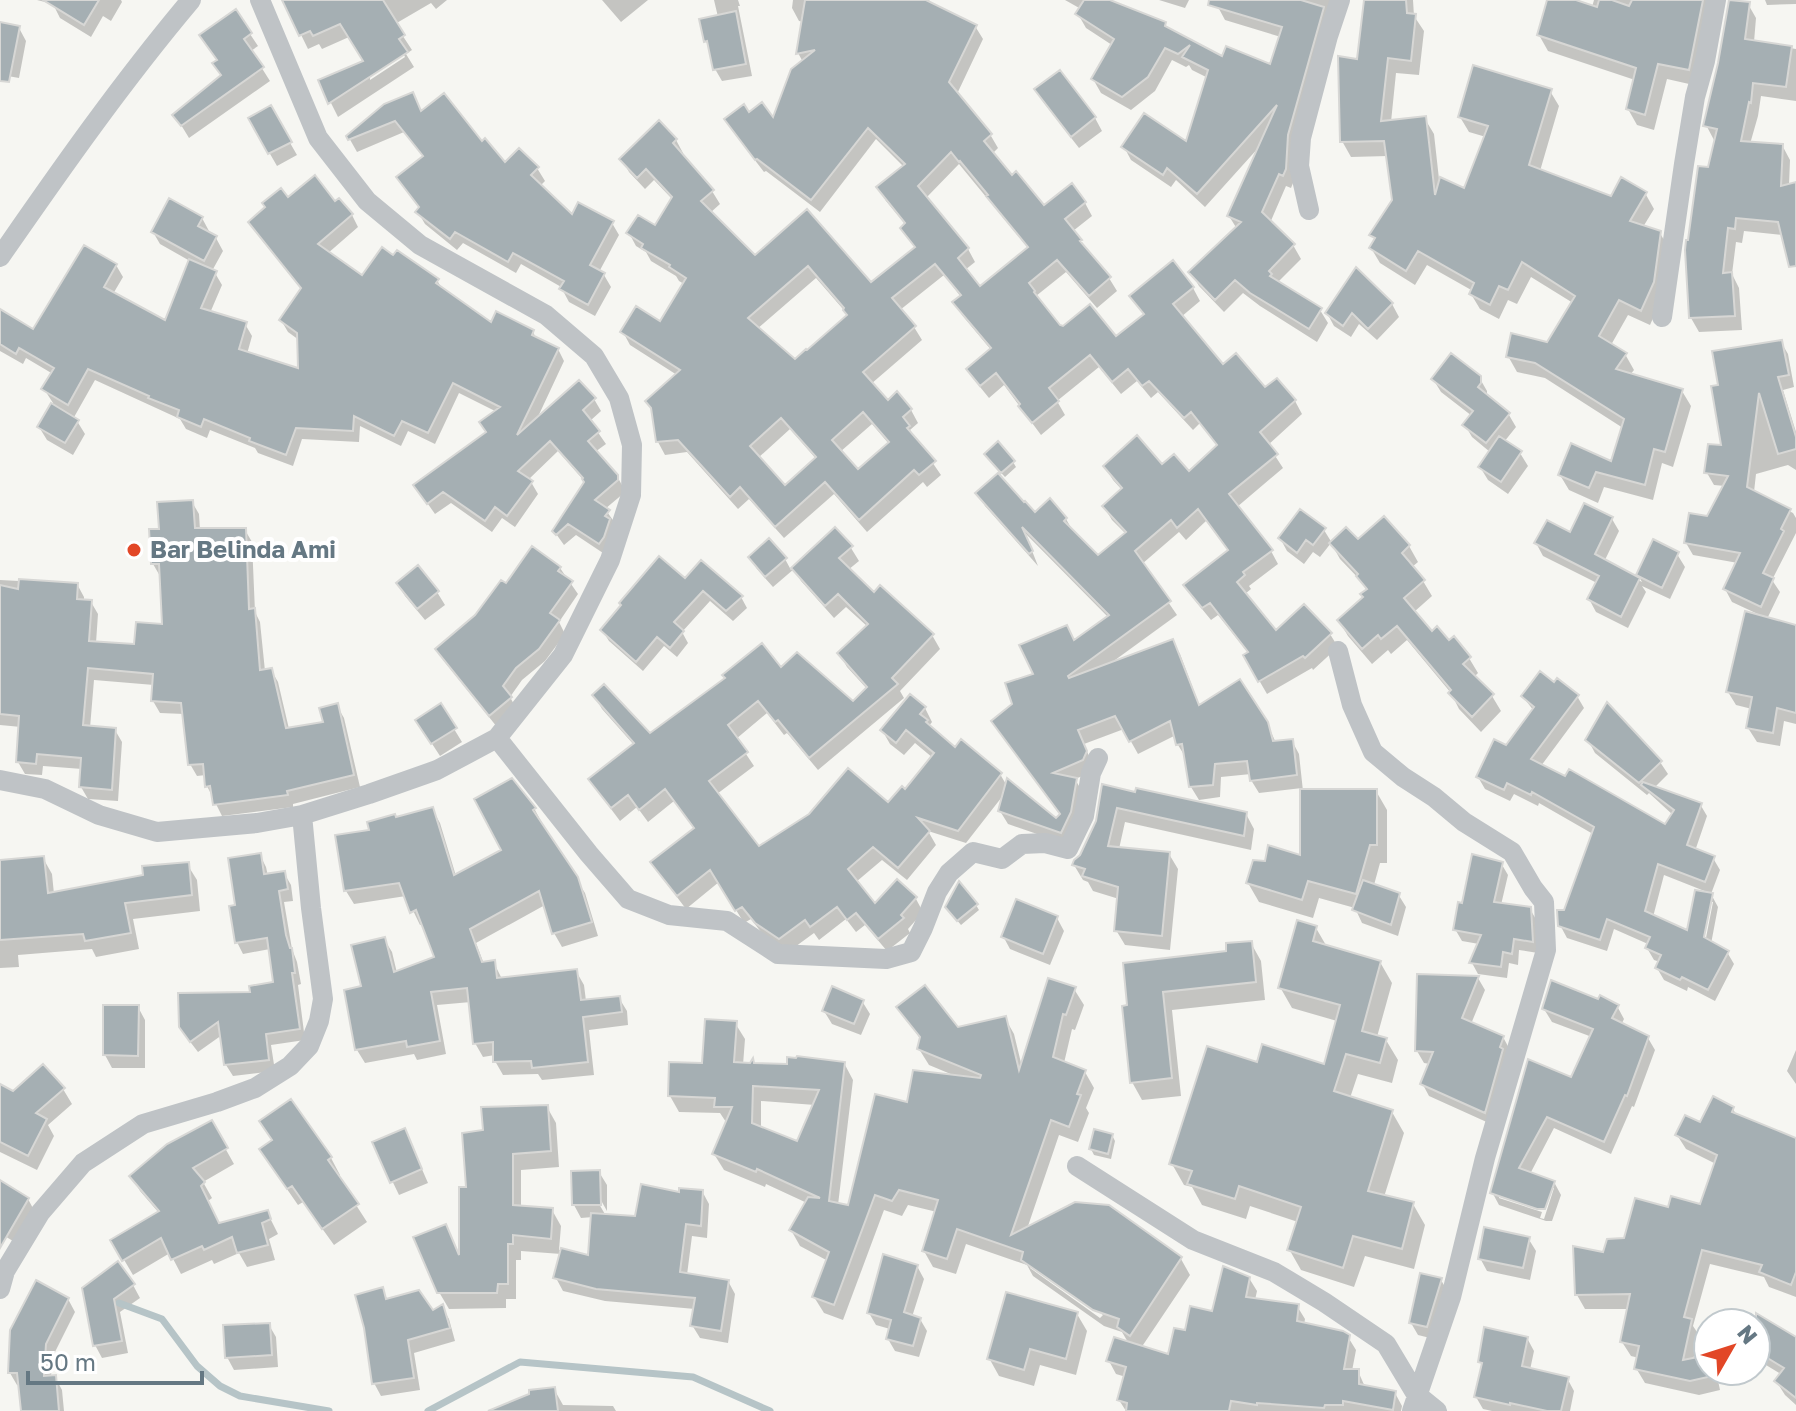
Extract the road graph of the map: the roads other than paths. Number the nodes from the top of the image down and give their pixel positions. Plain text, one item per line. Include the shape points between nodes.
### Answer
1 (191, 0) edge
2 (260, 0) edge
3 (1340, 0) edge
4 (1716, 0) edge
5 (1309, 210) dead end
6 (0, 257) edge
7 (1662, 317) dead end
8 (1338, 651) dead end
9 (497, 738) junction
10 (1098, 758) dead end
11 (0, 780) edge
12 (302, 815) junction
13 (1077, 1166) dead end
14 (0, 1289) edge
15 (1414, 1402) edge
16 (1437, 1411) edge

1 - 6 street via 73,150
2 - 9 street via 318,138 367,201 420,245 546,315 594,356 619,398 632,445 631,495 610,560 563,655
3 - 5 street via 1301,138 1299,166
4 - 7 street via 1686,151
8 - 15 street via 1352,705 1373,752 1512,852 1544,902 1546,950 1451,1297
9 - 10 street via 628,899 669,915 727,921 778,954 886,959 911,952 937,892 973,852 1002,859 1022,844 1068,849 1084,816
9 - 12 street via 437,770
11 - 12 street via 45,789 99,815 157,832
12 - 14 street via 323,999 309,1046 290,1066 255,1088 143,1124 83,1163 40,1213
13 - 15 street via 1193,1240 1274,1272 1386,1344
15 - 16 street

